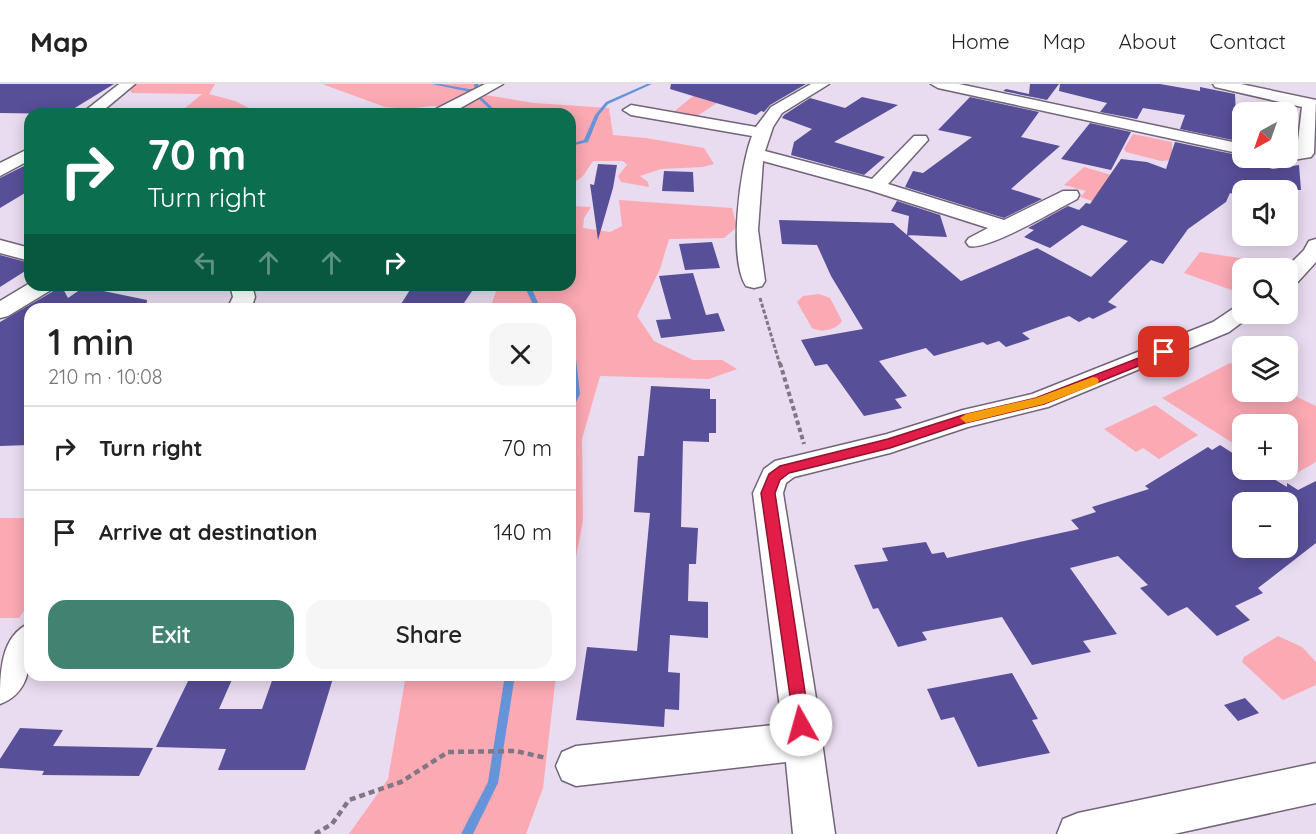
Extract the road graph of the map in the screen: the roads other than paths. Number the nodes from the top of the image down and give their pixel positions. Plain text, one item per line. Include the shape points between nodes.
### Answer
1 (128, 84) edge
2 (822, 84) edge
3 (938, 84) edge
4 (1220, 84) edge
5 (494, 86) edge
6 (1315, 105) edge
7 (97, 108) edge
8 (450, 108) edge
9 (631, 110) dead end
10 (761, 133) junction
11 (920, 140) dead end
12 (1232, 147) edge
13 (1298, 147) edge
14 (756, 154) junction
15 (1298, 156) edge
16 (24, 157) edge
17 (0, 171) edge
18 (1316, 171) edge
19 (876, 186) junction
20 (1070, 195) dead end
21 (1008, 228) junction
22 (976, 243) dead end
23 (1316, 245) edge
24 (0, 246) edge
25 (24, 253) edge
26 (1298, 269) edge
27 (754, 281) road end
28 (33, 291) edge
29 (0, 311) edge
30 (1232, 320) edge
31 (24, 649) edge
32 (0, 687) edge
33 (803, 741) junction
34 (576, 766) dead end
35 (1316, 783) edge
36 (814, 834) edge
37 (1078, 834) edge

1 - 7 street
2 - 10 street via 773,113
3 - 12 street
4 - 6 street
5 - 8 street
6 - 13 street via 1308,110
9 - 10 street
10 - 14 street
11 - 19 street
14 - 19 street
14 - 27 street via 748,244
15 - 18 street
16 - 17 street
19 - 21 street
20 - 21 street
21 - 22 street
23 - 26 street
24 - 25 street
28 - 29 street
30 - 33 street via 1039,401 785,469 774,477 768,493
31 - 32 street
33 - 34 street
33 - 36 street
35 - 37 street

